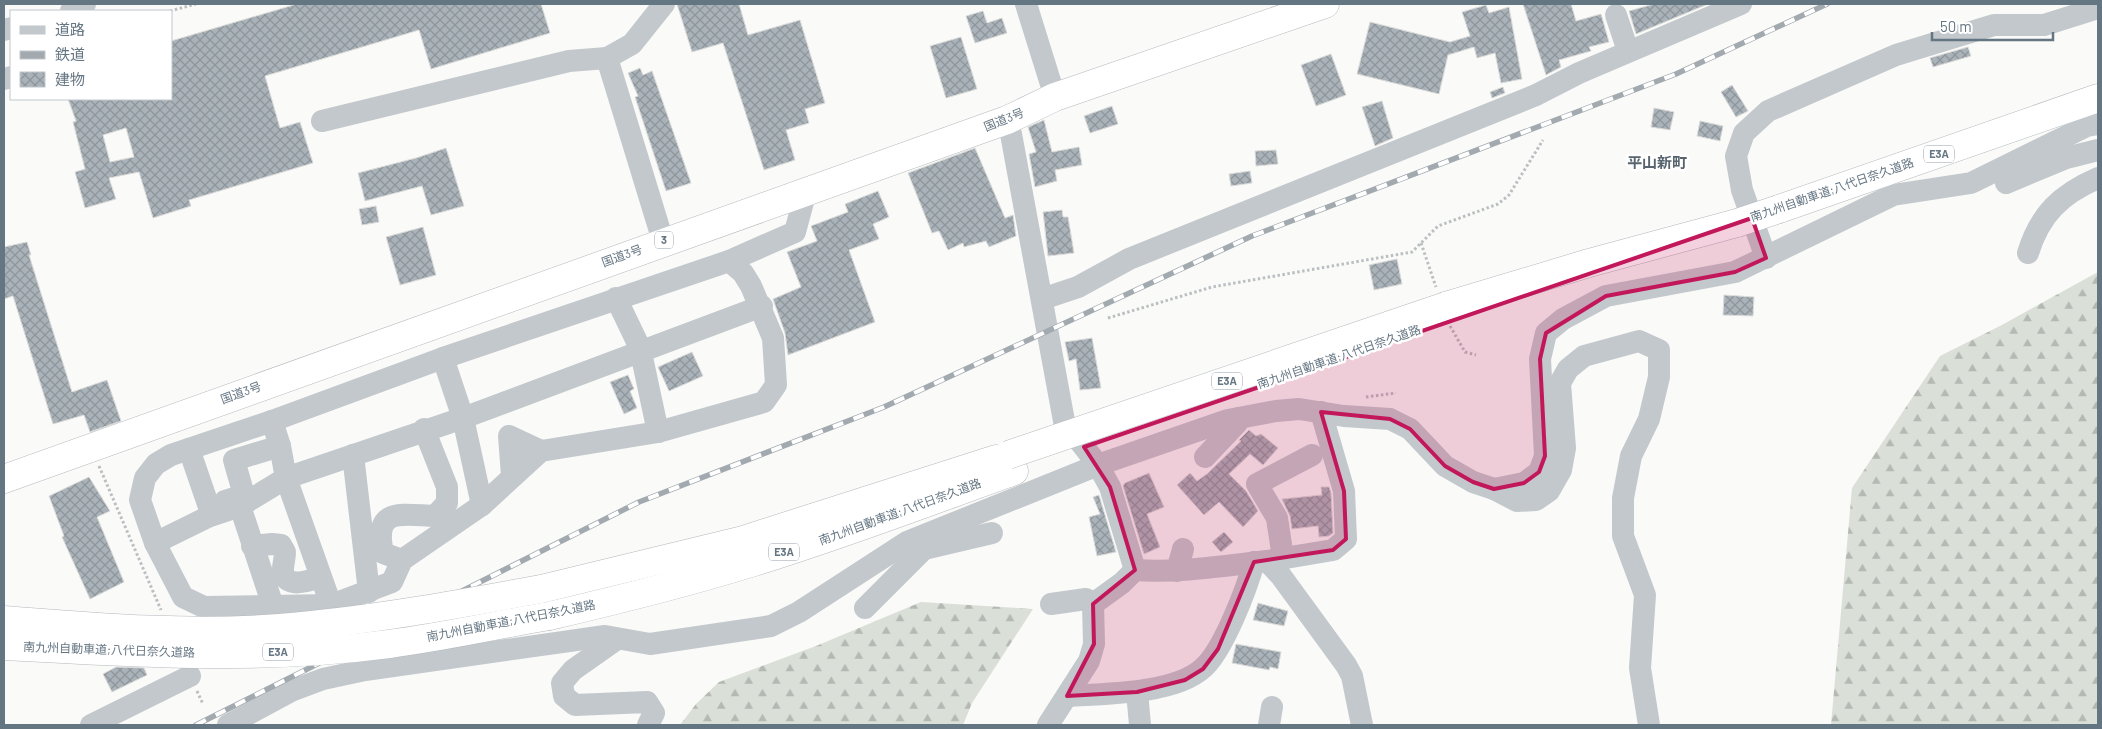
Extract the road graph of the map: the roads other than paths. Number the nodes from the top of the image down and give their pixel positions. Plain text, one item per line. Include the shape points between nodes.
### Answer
1 (85, 4) edge
2 (664, 4) edge
3 (1026, 4) edge
4 (1325, 4) edge
5 (1741, 4) edge
6 (2098, 8) edge
7 (73, 10) edge
8 (1616, 15) dead end
9 (1628, 52) junction
10 (607, 58) junction
11 (1055, 97) junction
12 (2098, 98) edge
13 (1006, 120) junction
14 (322, 121) dead end
15 (2098, 124) edge
16 (2098, 150) edge
17 (2098, 178) edge
18 (1971, 183) junction
19 (806, 191) junction
20 (663, 241) junction
21 (2028, 253) dead end
22 (1766, 258) junction
23 (729, 261) junction
24 (616, 298) junction
25 (1042, 299) junction
26 (762, 306) junction
27 (640, 351) junction
28 (443, 358) junction
29 (1321, 412) junction
30 (462, 418) junction
31 (1239, 418) junction
32 (272, 421) junction
33 (424, 429) junction
34 (658, 432) junction
35 (280, 446) junction
36 (189, 449) junction
37 (541, 451) junction
38 (1312, 454) dead end
39 (353, 455) junction
40 (1204, 457) dead end
41 (1011, 463) junction
42 (1098, 465) junction
43 (512, 476) junction
44 (4, 478) edge
45 (286, 478) junction
46 (1494, 489) junction
47 (482, 505) junction
48 (240, 506) junction
49 (209, 511) junction
50 (992, 533) dead end
51 (926, 542) junction
52 (154, 543) junction
53 (252, 546) junction
54 (1183, 548) dead end
55 (402, 560) junction
56 (1268, 560) junction
57 (1135, 570) junction
58 (1177, 571) junction
59 (320, 577) junction
60 (369, 592) junction
61 (1052, 604) dead end
62 (1093, 604) junction
63 (330, 605) junction
64 (273, 606) junction
65 (865, 608) dead end
66 (4, 620) edge
67 (617, 639) junction
68 (4, 646) edge
69 (190, 676) road end
70 (1137, 692) junction
71 (1067, 696) junction
72 (91, 725) edge
73 (228, 725) edge
74 (648, 725) edge
75 (1048, 725) edge
76 (1140, 725) edge
77 (1362, 725) edge
78 (1649, 725) edge

1 - 7 street
2 - 10 street via 632,44
3 - 11 street
4 - 11 highway, 国道3号 / 3
5 - 9 street
6 - 22 street via 2044,25 1994,25 1896,55 1768,111 1744,132 1736,156 1742,190
8 - 9 street
9 - 25 street via 1536,95 1129,259 1078,287
10 - 14 street via 569,61
10 - 20 street
11 - 13 highway, 国道3号 / 3
12 - 41 highway, 南九州自動車道;八代日奈久道路 / E3A, bridge via 1737,223 1588,263
13 - 19 highway, 国道3号 / 3
13 - 25 street via 1012,134
15 - 18 street via 2087,126
16 - 18 street via 2066,158 1991,188
17 - 21 street via 2080,186 2051,211 2035,230
18 - 22 street via 1893,195
19 - 20 highway, 国道3号 / 3
19 - 23 street via 795,232
20 - 44 highway, 国道3号 / 3
22 - 46 street via 1735,272 1606,296 1563,319 1546,333 1540,359 1545,456 1539,472 1524,483
23 - 24 street
23 - 26 street via 743,273
24 - 27 street
24 - 28 street
25 - 42 street via 1064,421
26 - 27 street
26 - 34 street via 773,338 776,385 764,402
27 - 30 street
27 - 34 street
28 - 30 street
28 - 32 street
29 - 31 street via 1286,403
29 - 46 street via 1390,419 1410,429 1445,466 1473,482
29 - 56 street via 1344,491 1346,539 1333,550
30 - 33 street
30 - 47 street
31 - 40 street
31 - 42 street
32 - 35 street
32 - 36 street
33 - 39 street
33 - 55 street via 447,487 447,503 435,516 397,514 385,521 380,537 383,553
34 - 37 street
35 - 45 street
35 - 49 street via 234,460 244,495
36 - 49 street
36 - 52 street via 156,464 145,478 140,500
37 - 43 street
37 - 43 street via 510,436
38 - 56 street via 1257,484 1277,518
39 - 45 street
39 - 60 street
41 - 66 highway, 南九州自動車道;八代日奈久道路 / E3A, bridge via 743,540 541,589 387,617 278,628 196,630
41 - 68 highway, 南九州自動車道;八代日奈久道路 / E3A, bridge via 845,532 634,596 549,616 388,644 278,652 196,654
42 - 51 street
42 - 57 street via 1110,487
43 - 47 street
45 - 48 street
45 - 59 street
46 - 78 street via 1517,501 1536,500 1550,491 1561,470 1565,448 1560,383 1568,369 1584,356 1639,341 1659,350 1659,377 1649,419 1630,456 1623,498 1623,536 1645,595 1640,668
47 - 55 street
48 - 49 street
48 - 53 street
49 - 52 street
50 - 51 street
51 - 65 street
51 - 67 street via 907,542 799,612 771,626 650,644
52 - 64 street via 183,597 204,607
53 - 59 street via 280,545 286,552 284,576 293,583
53 - 64 street
54 - 58 street
55 - 60 street via 392,582
56 - 58 street
56 - 70 street via 1218,649 1203,669 1184,680
56 - 77 street via 1346,665 1352,676
57 - 58 street
57 - 62 street
59 - 63 street
60 - 63 street
61 - 62 street via 1086,599
62 - 71 street via 1094,644 1089,661
63 - 64 street
67 - 73 street via 606,636 365,670 323,679 291,691
67 - 74 street via 573,670 562,683 564,696 575,705 647,702 654,713
69 - 72 street
70 - 71 street
70 - 76 street
71 - 75 street

